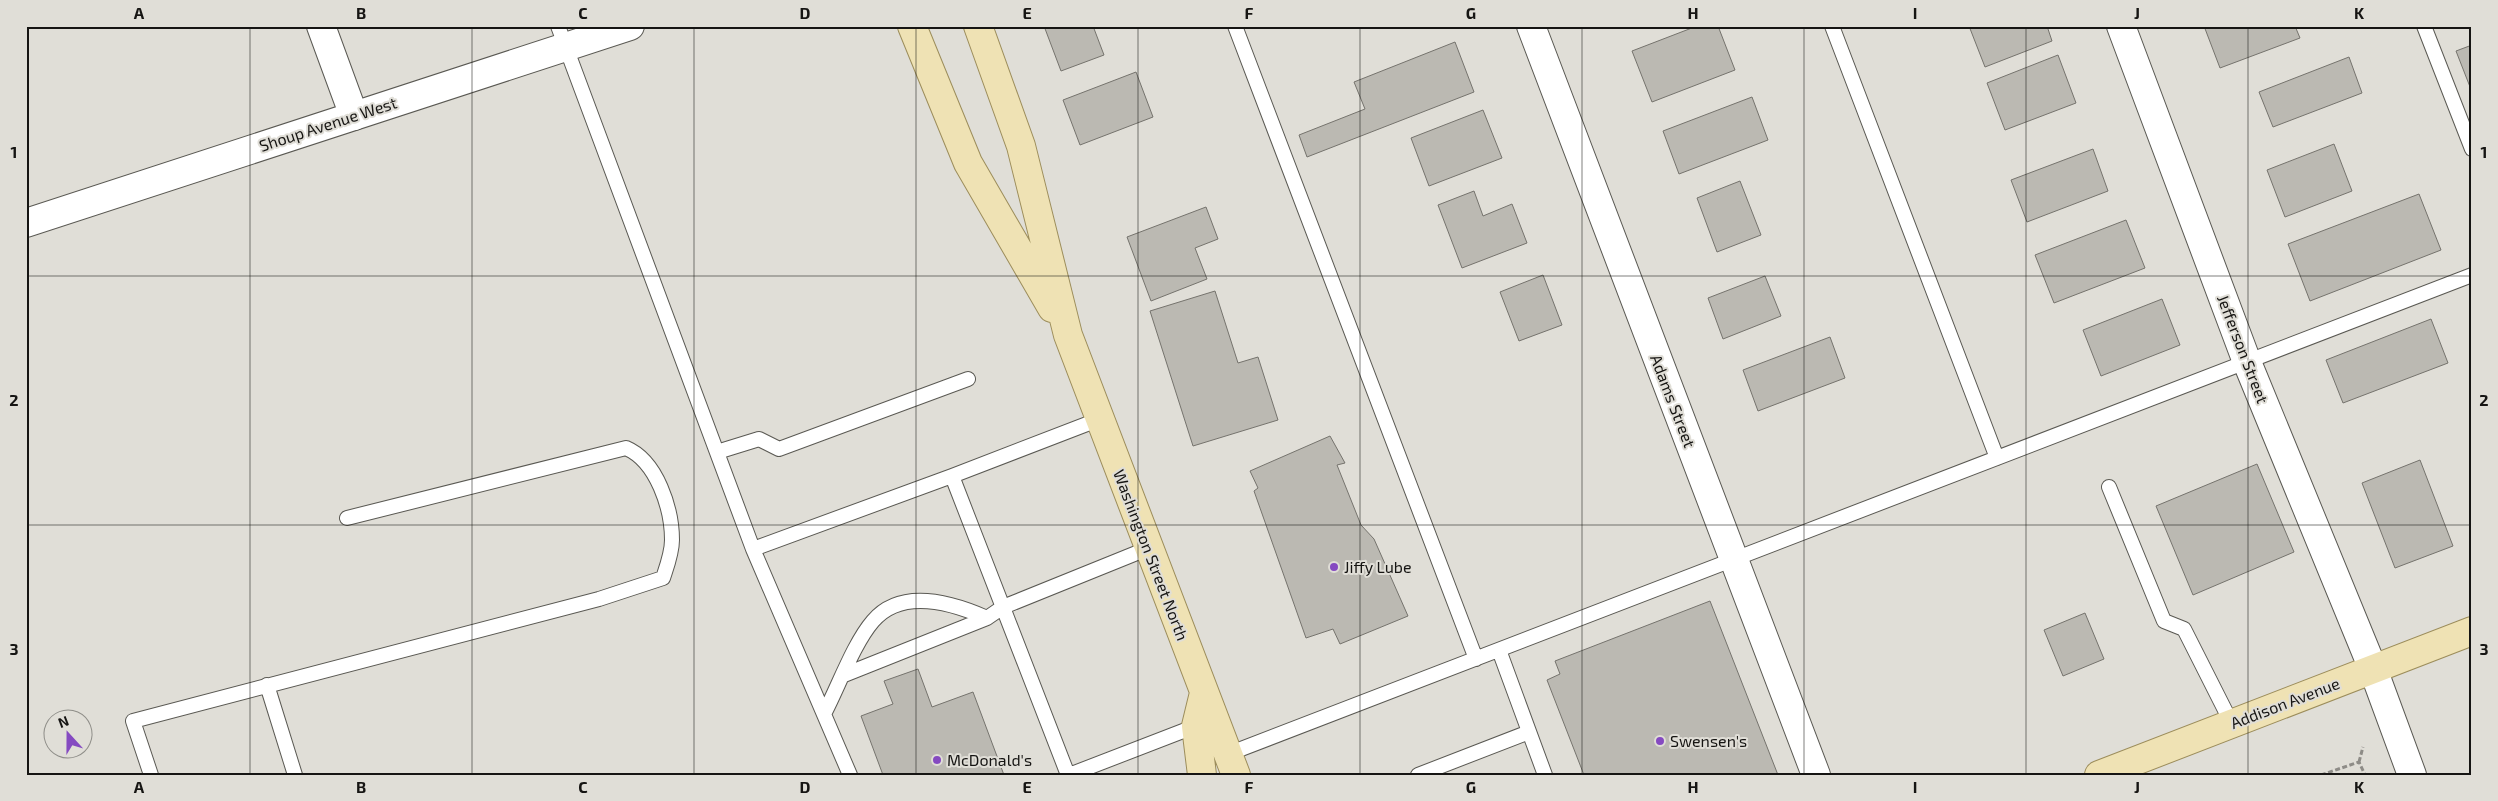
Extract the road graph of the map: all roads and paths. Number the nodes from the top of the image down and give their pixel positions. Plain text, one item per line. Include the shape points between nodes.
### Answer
1 (321, 26) edge
2 (630, 26) edge
3 (912, 26) edge
4 (978, 26) edge
5 (1235, 26) edge
6 (1531, 26) edge
7 (1832, 26) edge
8 (2121, 26) edge
9 (2424, 26) edge
10 (562, 36) edge
11 (354, 116) junction
12 (2472, 149) edge
13 (26, 223) edge
14 (2472, 275) edge
15 (1068, 335) junction
16 (2247, 362) junction
17 (968, 379) dead end
18 (1100, 419) junction
19 (717, 452) junction
20 (1997, 458) junction
21 (952, 476) junction
22 (2109, 486) dead end
23 (346, 518) dead end
24 (753, 548) junction
25 (1149, 548) junction
26 (1734, 560) junction
27 (1003, 607) junction
28 (988, 618) junction
29 (2472, 631) edge
30 (1499, 650) junction
31 (1476, 659) junction
32 (2373, 669) junction
33 (844, 675) junction
34 (267, 685) junction
35 (1204, 693) junction
36 (825, 712) junction
37 (2232, 724) junction
38 (1196, 726) junction
39 (1529, 732) junction
40 (2363, 747) dead end
41 (2360, 762) junction
42 (2131, 763) junction
43 (1232, 764) edge
44 (150, 775) edge
45 (294, 775) edge
46 (850, 775) edge
47 (1068, 775) edge
48 (1202, 775) edge
49 (1418, 775) edge
50 (1545, 775) edge
51 (1816, 775) edge
52 (2099, 775) edge
53 (2157, 775) edge
54 (2280, 775) edge
55 (2287, 775) edge
56 (2321, 775) edge
57 (2365, 775) edge
58 (2412, 775) edge

1 - 11 street
2 - 10 street, Shoup Avenue West
3 - 15 main road, Washington Street North via 968,163
4 - 15 main road, Washington Street North via 1021,146
5 - 31 lane
6 - 26 street, Adams Street
7 - 20 lane
8 - 16 street, Jefferson Street
9 - 12 lane
10 - 11 street, Shoup Avenue West
10 - 19 lane
11 - 13 street, Shoup Avenue West
14 - 16 lane
15 - 18 main road, Washington Street North
16 - 20 lane
16 - 32 street, Jefferson Street
17 - 19 lane via 779,449 759,439
18 - 21 lane
18 - 25 main road, Washington Street North
19 - 24 lane
20 - 26 lane
21 - 24 lane
21 - 27 lane
22 - 37 lane via 2164,621 2184,628
23 - 34 lane via 626,448 635,452 652,471 669,512 672,542 663,578 598,599
24 - 36 lane
25 - 27 lane
25 - 35 main road, Washington Street North
26 - 30 lane
26 - 51 street, Adams Street
27 - 28 lane
27 - 47 lane
28 - 33 lane
28 - 33 lane via 959,606 928,601 900,602 874,620
29 - 32 main road, Addison Avenue
30 - 31 lane
30 - 39 lane
31 - 43 lane
32 - 37 main road, Addison Avenue
32 - 58 street, Jefferson Street
33 - 36 lane
34 - 44 lane via 133,721
34 - 45 lane
35 - 38 main road
35 - 43 main road, Washington Street North
36 - 46 lane
37 - 42 main road, Addison Avenue
38 - 47 lane
38 - 48 main road
39 - 49 lane
39 - 50 lane
40 - 41 path
41 - 56 path
41 - 57 path
42 - 52 main road, Addison Avenue
42 - 53 main road
54 - 55 path

